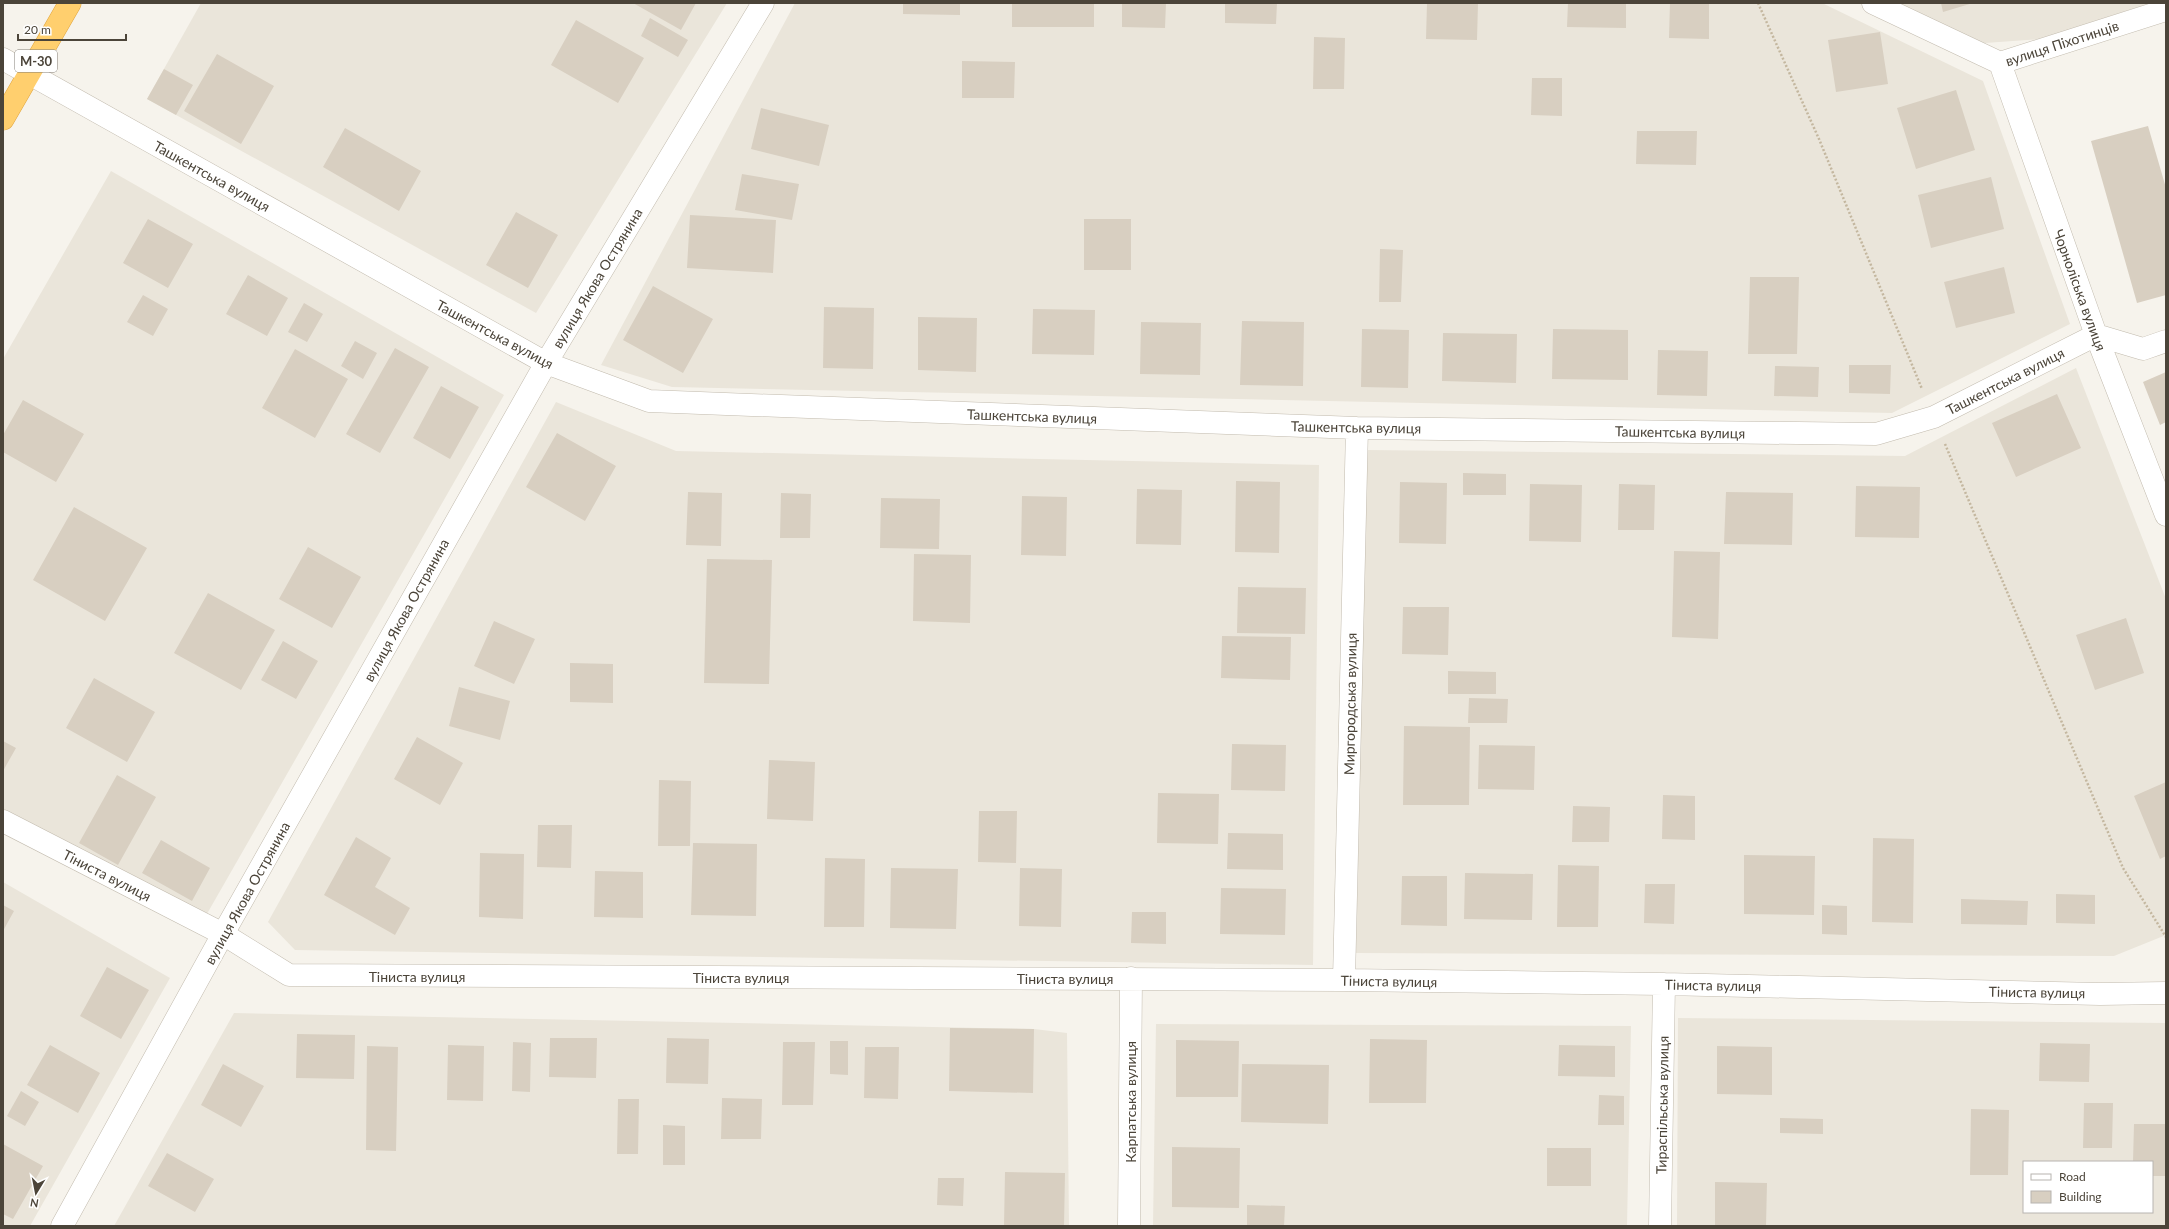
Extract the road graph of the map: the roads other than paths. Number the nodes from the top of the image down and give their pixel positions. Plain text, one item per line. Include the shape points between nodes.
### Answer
1 (70, 3) edge
2 (763, 3) edge
3 (1873, 3) edge
4 (2166, 10) edge
5 (3, 59) edge
6 (2000, 63) junction
7 (29, 73) junction
8 (3, 119) edge
9 (2096, 335) junction
10 (2166, 341) edge
11 (546, 363) junction
12 (1357, 428) junction
13 (2166, 515) edge
14 (3, 821) edge
15 (223, 934) junction
16 (1131, 978) junction
17 (1344, 980) junction
18 (1664, 984) junction
19 (2166, 992) edge
20 (62, 1226) edge
21 (1129, 1226) edge
22 (1660, 1226) edge

1 - 7 highway, М-30
2 - 11 street, вулиця Якова Острянина
3 - 6 street, вулиця Піхотинців
4 - 6 street, вулиця Піхотинців
5 - 7 street, Ташкентська вулиця
6 - 9 street, Чорноліська вулиця
7 - 8 highway, М-30
7 - 11 street, Ташкентська вулиця
9 - 10 street via 2143,348
9 - 12 street, Ташкентська вулиця via 1934,417 1876,434
9 - 13 street, Чорноліська вулиця
11 - 12 street, Ташкентська вулиця via 649,401
11 - 15 street, вулиця Якова Острянина
12 - 17 street, Миргородська вулиця
14 - 15 street, Тіниста вулиця
15 - 16 street, Тіниста вулиця via 289,975
15 - 20 street, вулиця Якова Острянина
16 - 17 street, Тіниста вулиця
16 - 21 street, Карпатська вулиця
17 - 18 street, Тіниста вулиця
18 - 19 street, Тіниста вулиця via 2093,994
18 - 22 street, Тираспільська вулиця

